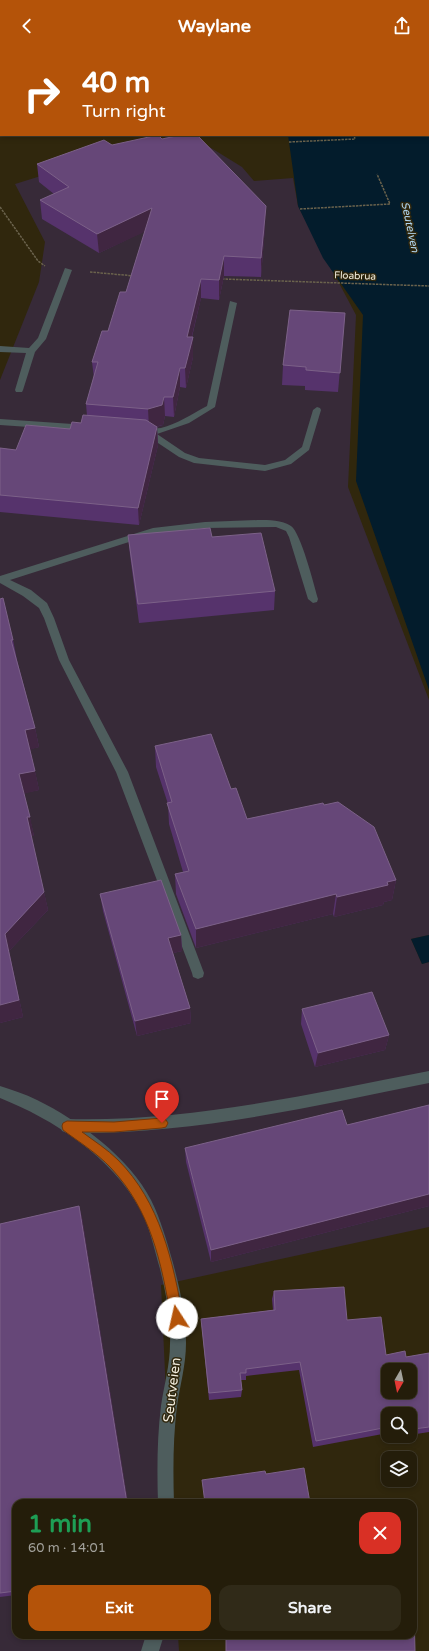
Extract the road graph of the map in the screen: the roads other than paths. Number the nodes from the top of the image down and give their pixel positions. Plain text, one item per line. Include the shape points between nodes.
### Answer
1 (68, 270) road end
2 (233, 303) dead end
3 (0, 349) edge
4 (32, 351) junction
5 (19, 390) dead end
6 (317, 410) dead end
7 (1, 424) edge
8 (95, 429) edge
9 (133, 432) edge
10 (149, 433) junction
11 (1, 579) edge
12 (313, 599) dead end
13 (198, 973) dead end
14 (429, 1077) edge
15 (0, 1092) edge
16 (67, 1126) junction
17 (166, 1499) edge
18 (154, 1639) edge
19 (150, 1651) edge

1 - 4 street via 42,339
2 - 10 street via 211,407 186,423
3 - 4 street
4 - 5 street
6 - 10 street via 306,448 288,462 265,468 196,461 182,455
7 - 8 street
9 - 10 street
11 - 12 street via 153,531 205,525 265,523 278,524 289,529 294,537
11 - 13 street via 28,593 43,606 64,660 122,772
14 - 16 street via 271,1108 162,1123 114,1127
15 - 16 street, Seutveien via 36,1106
16 - 17 street, Seutveien via 114,1163 145,1204 160,1242 177,1318 178,1345 168,1423
18 - 19 street

